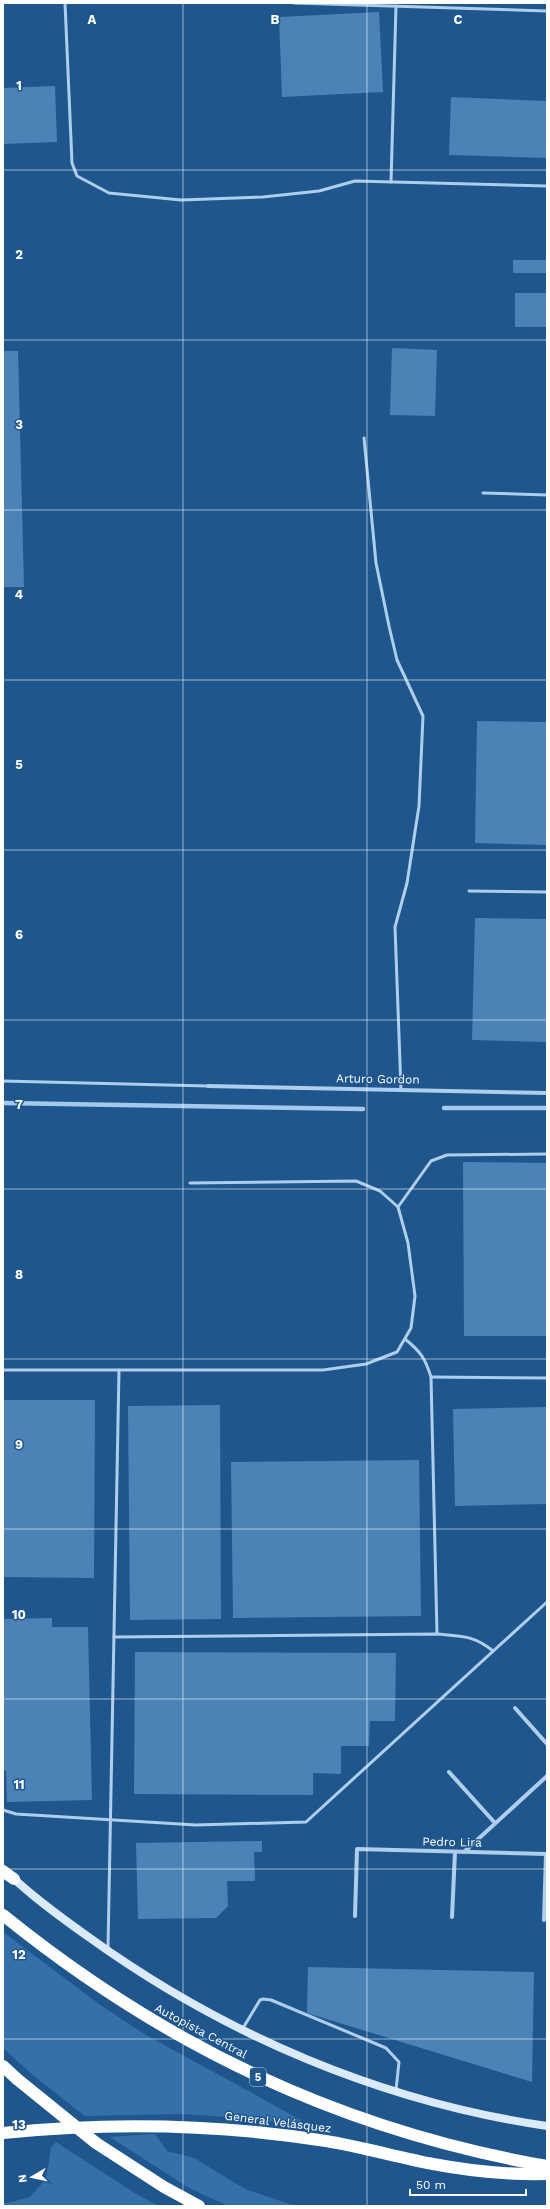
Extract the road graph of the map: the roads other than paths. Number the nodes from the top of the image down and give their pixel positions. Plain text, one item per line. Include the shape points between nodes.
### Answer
1 (66, 3) edge
2 (294, 3) edge
3 (396, 6) junction
4 (547, 11) edge
5 (391, 182) junction
6 (547, 186) edge
7 (364, 438) dead end
8 (483, 493) dead end
9 (547, 495) edge
10 (469, 891) dead end
11 (547, 892) edge
12 (3, 1081) edge
13 (208, 1086) joint
14 (401, 1090) junction
15 (547, 1093) edge
16 (547, 1154) edge
17 (190, 1183) dead end
18 (398, 1207) junction
19 (404, 1339) junction
20 (3, 1370) edge
21 (119, 1370) junction
22 (431, 1377) junction
23 (547, 1378) edge
24 (547, 1602) edge
25 (437, 1634) junction
26 (114, 1637) junction
27 (493, 1651) junction
28 (515, 1708) dead end
29 (547, 1744) edge
30 (449, 1772) dead end
31 (547, 1776) edge
32 (3, 1810) edge
33 (110, 1821) junction
34 (495, 1823) junction
35 (455, 1852) junction
36 (464, 1852) junction
37 (546, 1854) edge
38 (3, 1868) edge
39 (3, 1872) edge
40 (14, 1879) junction
41 (3, 1915) edge
42 (355, 1916) dead end
43 (452, 1917) dead end
44 (544, 1920) dead end
45 (108, 1951) junction
46 (242, 2029) junction
47 (3, 2066) edge
48 (396, 2092) junction
49 (547, 2126) edge
50 (3, 2133) edge
51 (547, 2166) edge
52 (547, 2174) edge
53 (199, 2206) edge

1 - 5 lane via 72,163 77,176 88,183 108,193 181,200 263,197 319,191 355,181
2 - 3 lane
3 - 4 lane
3 - 5 lane
5 - 6 lane
7 - 14 lane via 376,563 389,626 397,660 423,716 419,806 407,883 395,927
8 - 9 lane
10 - 11 lane
12 - 13 lane
13 - 14 street, Arturo Gordon
14 - 15 street, Arturo Gordon
16 - 18 lane via 439,1157 431,1161
17 - 18 lane via 356,1181 380,1191
18 - 19 lane via 408,1243 415,1296 411,1328
19 - 21 lane via 397,1352 366,1364 322,1370
19 - 22 lane via 418,1349 426,1360
20 - 21 lane
21 - 26 lane
22 - 23 lane
22 - 25 lane
24 - 27 lane
25 - 26 lane
25 - 27 lane via 466,1636 481,1641
26 - 33 lane
27 - 33 lane via 306,1822 196,1825
28 - 29 street
30 - 34 street
31 - 34 street
32 - 33 lane via 16,1814
33 - 45 lane
34 - 36 street
35 - 36 street, Pedro Lira
35 - 42 street, Pedro Lira via 358,1849
35 - 43 street
36 - 37 street, Pedro Lira
37 - 44 street
38 - 40 street
39 - 40 highway
40 - 45 street
41 - 51 highway, Autopista Central / 5 via 71,1968 114,1997 184,2040 261,2078 341,2111 414,2135
45 - 46 street via 176,1994
46 - 48 street via 339,2072
46 - 48 lane via 260,2000 271,2000 391,2051 399,2062
47 - 53 highway, bridge via 96,2142 164,2187
48 - 49 street via 476,2113
50 - 52 highway, General Velásquez via 130,2125 216,2128 328,2142 466,2169

